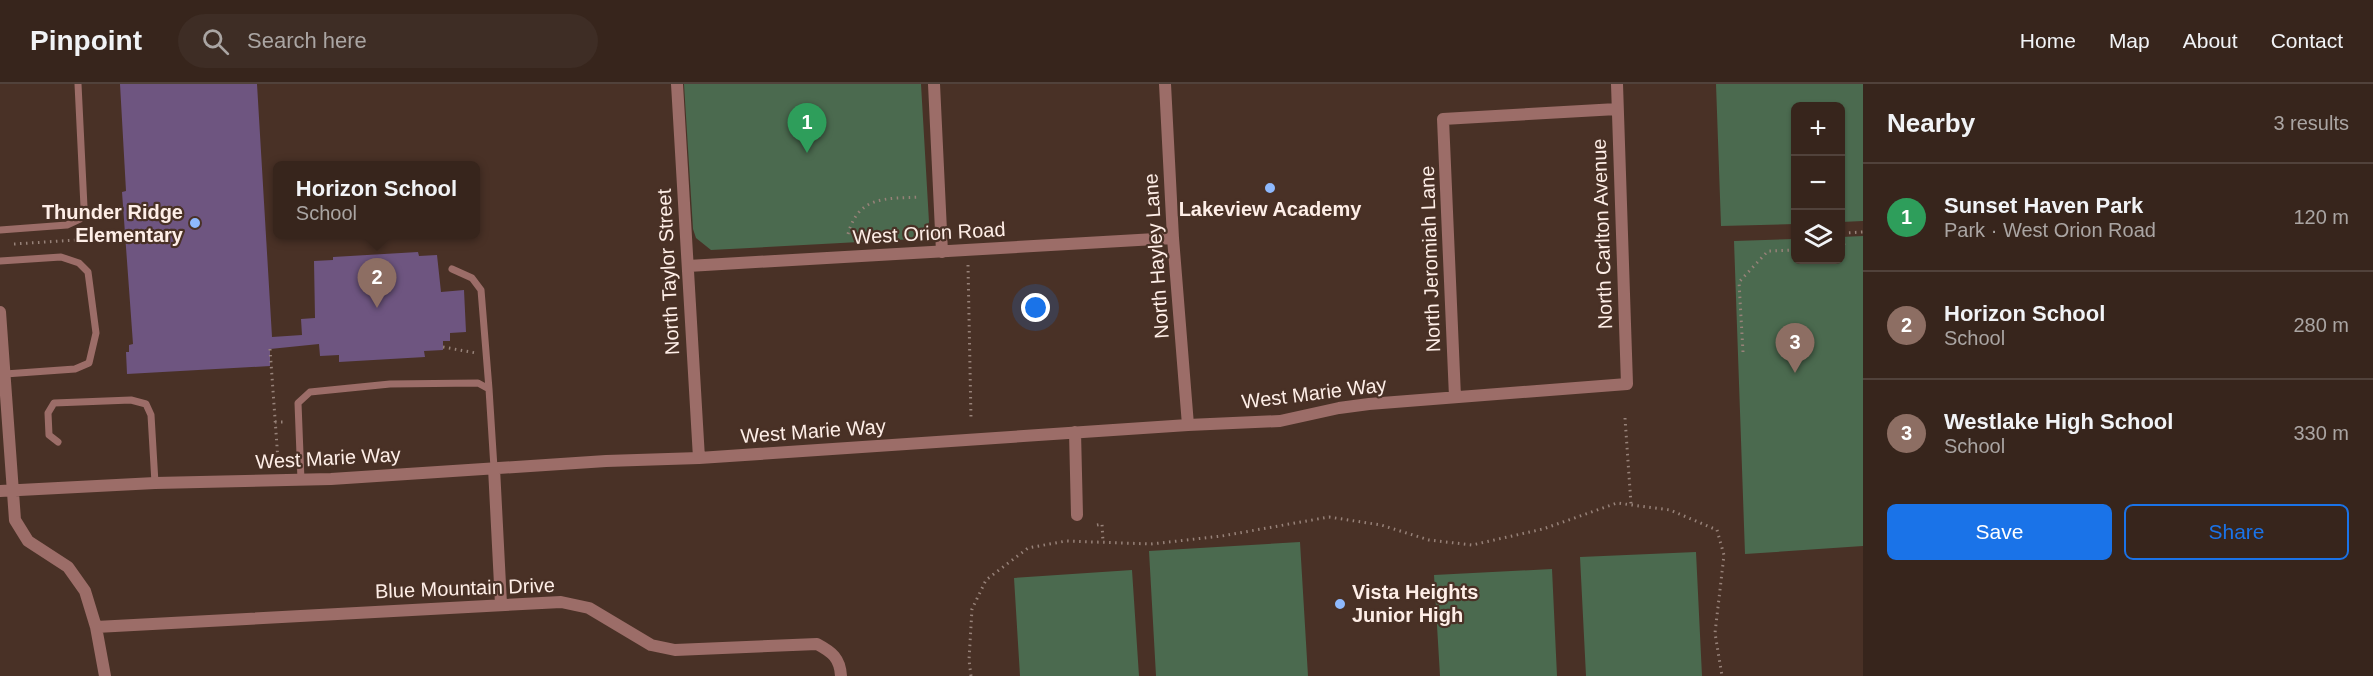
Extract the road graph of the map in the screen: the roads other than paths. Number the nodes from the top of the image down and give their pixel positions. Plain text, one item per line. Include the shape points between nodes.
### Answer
1 (78, 84) edge
2 (677, 84) edge
3 (934, 84) edge
4 (1166, 84) edge
5 (1617, 84) edge
6 (1617, 109) junction
7 (0, 230) edge
8 (1173, 238) junction
9 (942, 252) junction
10 (0, 261) edge
11 (688, 266) junction
12 (452, 269) dead end
13 (0, 312) edge
14 (5, 374) junction
15 (1627, 384) joint
16 (489, 389) junction
17 (1455, 397) junction
18 (1188, 425) junction
19 (1075, 432) junction
20 (58, 442) dead end
21 (699, 458) junction
22 (494, 468) junction
23 (301, 480) junction
24 (155, 483) junction
25 (6, 491) edge
26 (1077, 515) dead end
27 (501, 604) junction
28 (96, 627) junction
29 (105, 676) edge
30 (841, 676) edge

1 - 7 lane via 84,207 80,219 67,225
2 - 11 street, North Taylor Street
3 - 9 street
4 - 8 street, North Hayley Lane
5 - 6 street, North Carlton Avenue
6 - 15 street, North Carlton Avenue
6 - 17 street, North Jeromiah Lane via 1443,119
8 - 9 street, West Orion Road
8 - 18 street, North Hayley Lane
9 - 11 street, West Orion Road
10 - 14 lane via 61,257 79,262 88,272 96,333 89,363 75,369
11 - 21 street, North Taylor Street
12 - 16 lane via 472,278 481,290
13 - 14 street
14 - 25 street
15 - 17 street, West Marie Way
16 - 22 lane
16 - 23 lane via 478,383 310,392 298,403
17 - 18 street, West Marie Way via 1359,405 1280,421
18 - 19 street, West Marie Way
19 - 21 street, West Marie Way
19 - 26 street
20 - 24 lane via 49,435 48,412 54,403 131,400 146,404 152,415
21 - 22 street, West Marie Way
22 - 23 street, West Marie Way
22 - 27 street
23 - 24 street, West Marie Way
24 - 25 street, West Marie Way
25 - 28 street via 15,520 28,541 68,567 85,591
27 - 28 street, Blue Mountain Drive
27 - 30 street, Blue Mountain Drive via 561,602 589,608 651,645 675,650 816,644 832,652 840,664
28 - 29 street

